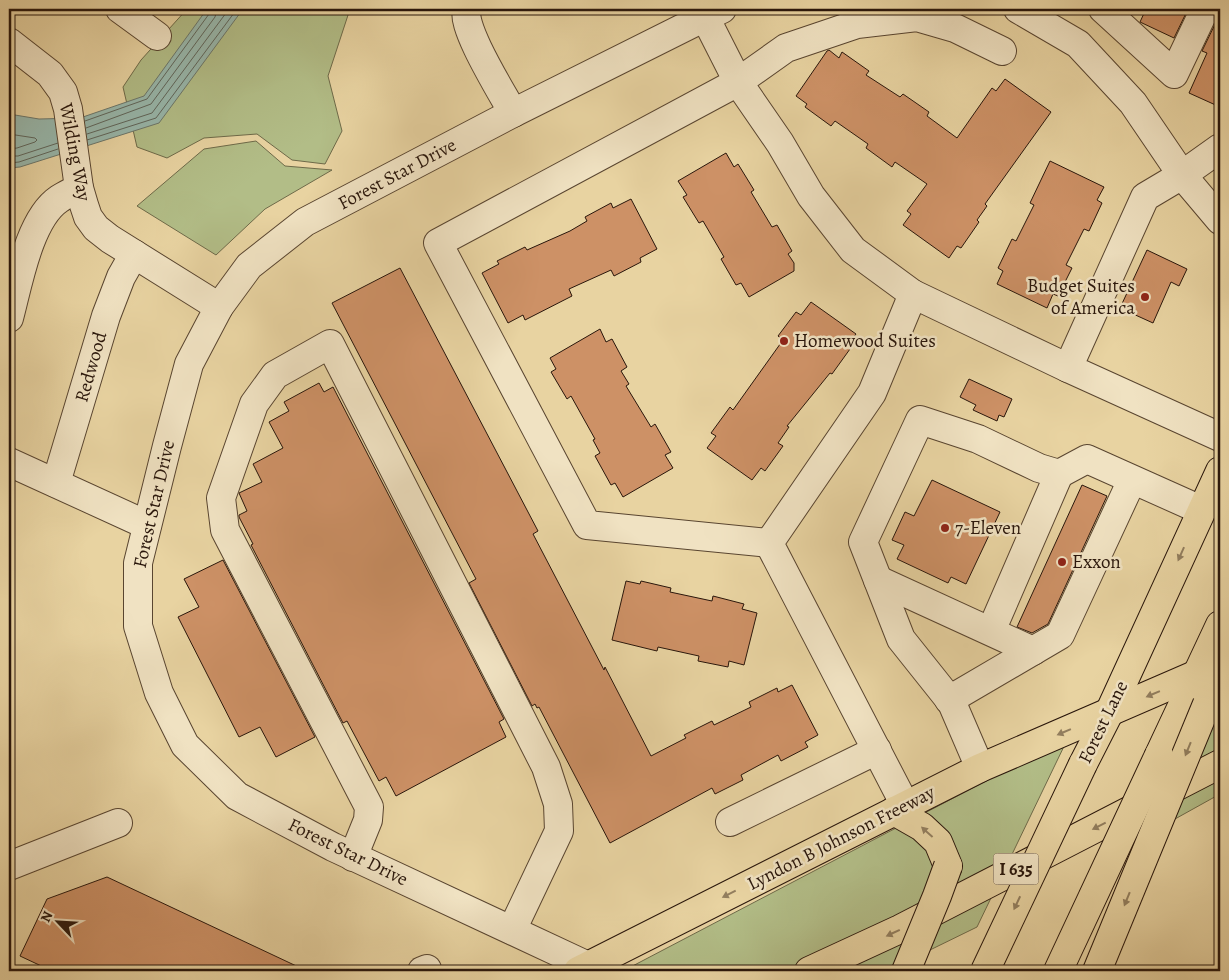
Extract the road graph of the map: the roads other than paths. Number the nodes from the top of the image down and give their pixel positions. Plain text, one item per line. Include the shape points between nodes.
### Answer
1 (120, 9) edge
2 (467, 9) edge
3 (1018, 9) edge
4 (1205, 9) edge
5 (713, 13) edge
6 (1117, 14) edge
7 (157, 36) dead end
8 (9, 42) edge
9 (1002, 51) dead end
10 (738, 82) junction
11 (513, 113) junction
12 (1220, 148) edge
13 (1182, 175) junction
14 (78, 179) junction
15 (1220, 220) edge
16 (134, 254) junction
17 (913, 294) junction
18 (219, 307) junction
19 (9, 318) edge
20 (1068, 368) junction
21 (1220, 437) edge
22 (9, 462) edge
23 (1220, 471) edge
24 (1059, 474) junction
25 (1132, 480) junction
26 (56, 483) junction
27 (1201, 510) junction
28 (148, 525) junction
29 (769, 542) junction
30 (878, 580) junction
31 (1220, 625) edge
32 (991, 631) junction
33 (1033, 651) junction
34 (1211, 682) edge
35 (949, 700) junction
36 (1109, 713) junction
37 (877, 750) junction
38 (1220, 764) edge
39 (980, 768) junction
40 (899, 808) junction
41 (730, 822) dead end
42 (118, 823) dead end
43 (353, 857) junction
44 (9, 866) edge
45 (512, 930) junction
46 (583, 968) edge
47 (809, 971) edge
48 (906, 971) edge
49 (985, 971) edge
50 (1058, 971) edge
51 (1097, 971) edge

1 - 7 street
2 - 11 street via 465,13 470,32
3 - 13 street via 1078,44 1133,103
4 - 6 street via 1174,74
5 - 10 street
5 - 11 street, Forest Star Drive
8 - 14 street, Wilding Way via 50,74 63,92
9 - 10 street via 956,28 917,17 857,24 786,48
10 - 17 street via 811,196 853,250
10 - 29 street via 438,244 587,525
11 - 18 street, Forest Star Drive via 305,222 249,266
12 - 13 street
13 - 15 street
13 - 20 street via 1145,197
14 - 16 street, Wilding Way via 88,217 96,228
14 - 19 street via 49,208 34,232
16 - 18 street, Wilding Way
16 - 26 street, Redwood via 112,298
17 - 20 street
17 - 29 street via 872,393
18 - 28 street, Forest Star Drive via 189,364
20 - 21 street
22 - 26 street
23 - 27 main road, Forest Lane
24 - 25 street via 1087,458
24 - 30 street via 978,439 920,420 863,542
24 - 32 street
25 - 27 street
25 - 33 street via 1060,635
26 - 28 street
27 -> 36 main road, Forest Lane
28 - 43 street, Forest Star Drive via 138,563 138,626 159,693 184,745 238,796
29 - 37 street
30 - 32 street
30 - 35 street via 901,639
31 - 34 main road
32 - 33 street
33 - 35 street
34 -> 36 main road, Lyndon B Johnson Freeway
34 - 50 main road, bridge via 1159,755
34 -> 51 main road, bridge
35 - 39 street
36 -> 39 main road, Lyndon B Johnson Freeway
36 -> 49 main road, Forest Lane, bridge
37 - 40 street
37 - 41 street
38 -> 47 main road, I 635 via 900,929
39 - 40 main road, Lyndon B Johnson Freeway
40 -> 46 main road, Lyndon B Johnson Freeway
48 -> 40 main road, bridge via 948,866 938,842
42 - 44 street
43 - 45 street, Forest Star Drive
43 - 45 street via 368,820 369,807 225,530 221,498 254,404 275,376 330,344 546,767 558,804 559,831
45 - 46 street, Forest Star Drive

